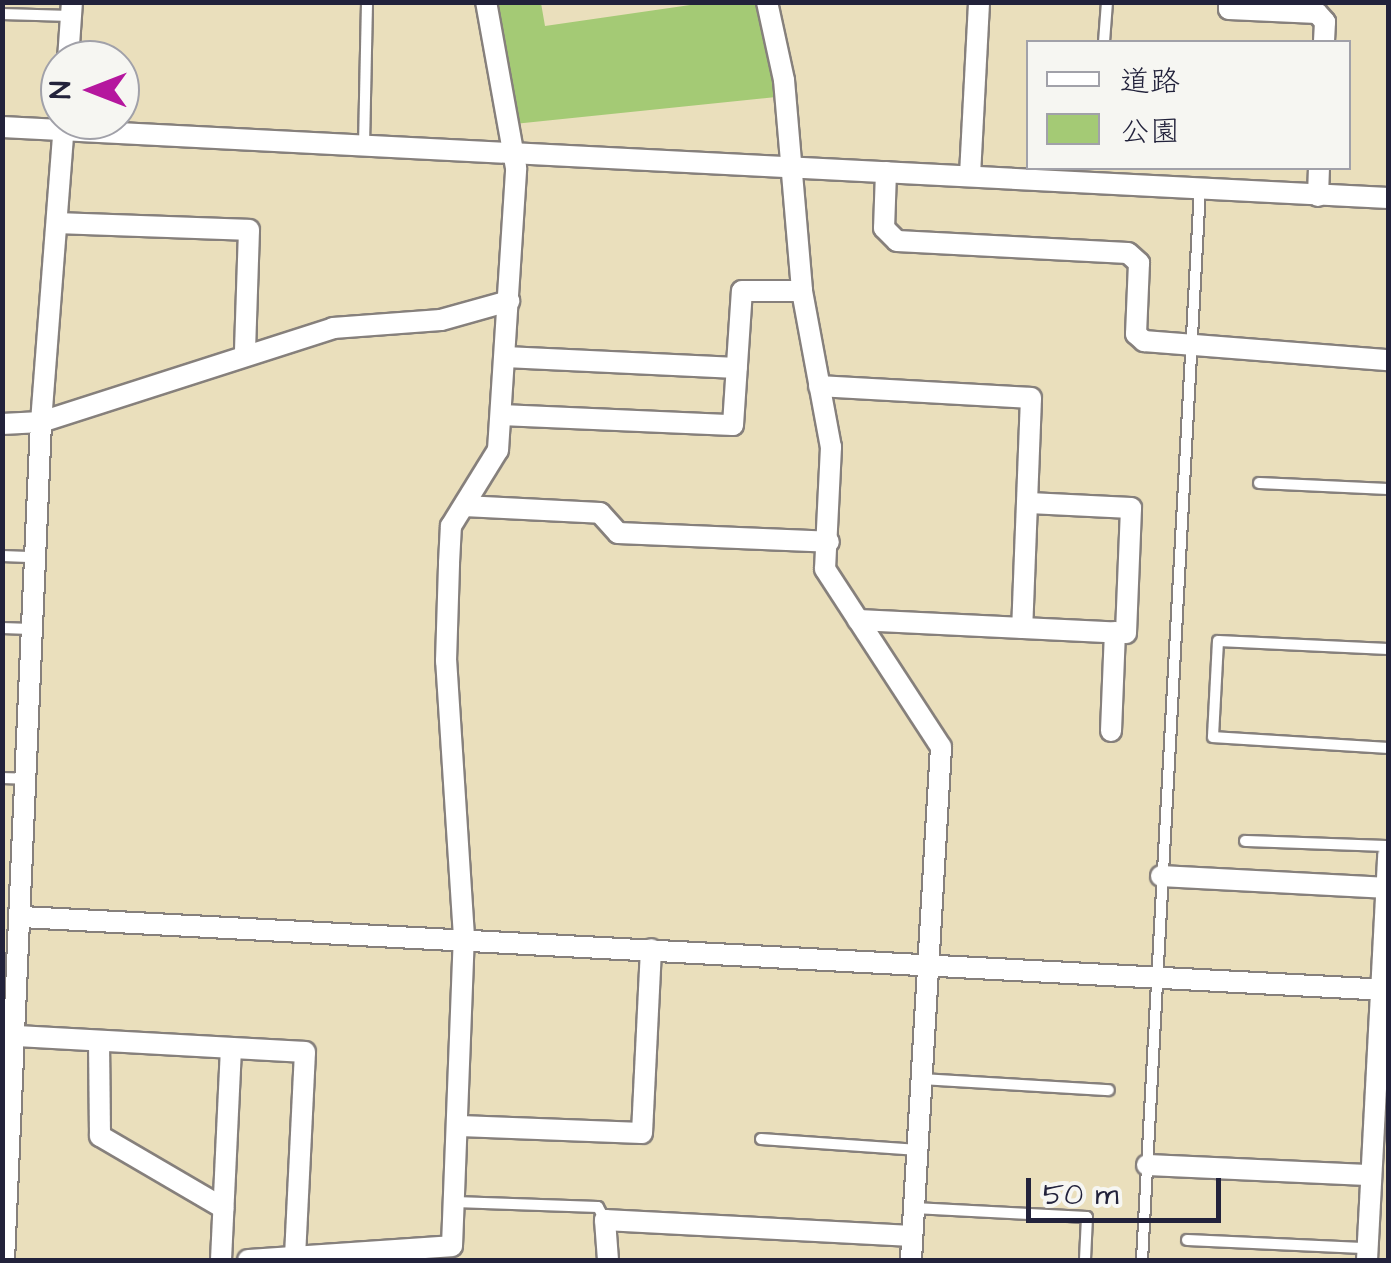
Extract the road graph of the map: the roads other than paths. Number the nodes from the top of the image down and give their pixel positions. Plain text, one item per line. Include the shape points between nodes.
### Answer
1 (367, 2) edge
2 (486, 2) edge
3 (768, 2) edge
4 (979, 2) edge
5 (1107, 2) edge
6 (1229, 2) edge
7 (1312, 8) edge
8 (71, 9) edge
9 (2, 14) edge
10 (69, 40) edge
11 (1104, 40) edge
12 (1324, 40) edge
13 (40, 126) edge
14 (2, 128) edge
15 (140, 131) edge
16 (63, 140) edge
17 (364, 147) junction
18 (513, 154) junction
19 (788, 168) junction
20 (1320, 170) edge
21 (886, 172) junction
22 (970, 175) junction
23 (1096, 176) edge
24 (1200, 189) junction
25 (1318, 196) junction
26 (1388, 198) edge
27 (59, 223) junction
28 (802, 291) junction
29 (509, 300) junction
30 (1191, 344) junction
31 (244, 353) junction
32 (505, 357) junction
33 (1388, 360) edge
34 (736, 368) junction
35 (819, 386) junction
36 (501, 415) junction
37 (41, 422) junction
38 (2, 424) edge
39 (1259, 483) dead end
40 (1388, 489) edge
41 (1029, 503) junction
42 (464, 506) junction
43 (829, 542) junction
44 (2, 556) edge
45 (36, 557) junction
46 (858, 620) junction
47 (2, 628) edge
48 (33, 628) junction
49 (1022, 628) junction
50 (1116, 632) junction
51 (1388, 649) edge
52 (1112, 731) dead end
53 (1388, 748) edge
54 (2, 778) edge
55 (27, 779) junction
56 (1245, 841) dead end
57 (1388, 846) edge
58 (1388, 855) edge
59 (1161, 876) junction
60 (1388, 888) edge
61 (22, 916) junction
62 (464, 938) junction
63 (651, 949) junction
64 (926, 966) junction
65 (1156, 976) junction
66 (1384, 990) edge
67 (99, 1041) junction
68 (13, 1044) edge
69 (230, 1048) junction
70 (922, 1079) junction
71 (1109, 1090) dead end
72 (1380, 1109) edge
73 (460, 1126) junction
74 (760, 1138) dead end
75 (918, 1150) junction
76 (1147, 1165) junction
77 (1368, 1175) junction
78 (455, 1202) junction
79 (223, 1208) junction
80 (914, 1208) junction
81 (605, 1220) junction
82 (912, 1236) junction
83 (1187, 1240) dead end
84 (1365, 1254) edge
85 (294, 1255) junction
86 (4, 1260) edge
87 (221, 1260) edge
88 (248, 1260) edge
89 (608, 1260) edge
90 (910, 1260) edge
91 (1085, 1260) edge
92 (1142, 1260) edge

1 - 17 lane
2 - 18 street
3 - 19 street via 784,80
4 - 22 street
5 - 11 lane
6 - 7 street via 1229,9
7 - 12 street via 1325,22
8 - 9 lane
8 - 10 street
13 - 14 street
15 - 17 street
16 - 27 street
17 - 18 street
18 - 19 street
18 - 29 street
19 - 21 street
19 - 28 street
20 - 25 street
21 - 22 street
21 - 30 street via 884,228 897,241 1128,253 1139,263 1136,334 1144,341
22 - 23 street
23 - 24 street
24 - 25 street
24 - 30 lane
25 - 26 street
27 - 31 street via 249,230
27 - 37 street
28 - 34 street via 742,291
28 - 35 street
29 - 31 street via 441,320 333,328
29 - 32 street
30 - 33 street
30 - 59 lane
31 - 37 street
32 - 34 street
32 - 36 street
34 - 36 street via 733,425
35 - 41 street via 1031,398
35 - 43 street via 832,448
36 - 42 street via 498,450
37 - 38 street
37 - 45 street
39 - 40 lane
41 - 49 street
41 - 50 street via 1131,508 1126,633
42 - 43 street via 600,513 618,533
42 - 62 street via 451,526 446,661
43 - 46 street via 824,570
44 - 45 lane
45 - 48 street
46 - 49 street
46 - 64 street via 941,747
47 - 48 lane
48 - 55 street
49 - 50 street
50 - 52 street
51 - 53 lane via 1218,641 1214,737
54 - 55 lane
55 - 61 street
56 - 57 lane
58 - 60 street
59 - 60 street
59 - 65 lane
60 - 66 street
61 - 62 street
61 - 68 street
62 - 63 street
62 - 73 street
63 - 64 street
63 - 73 street via 642,1133
64 - 65 street
64 - 70 street
65 - 66 street
65 - 76 lane
66 - 72 street
67 - 68 street
67 - 69 street
67 - 79 street via 100,1136
68 - 86 street
69 - 79 street
69 - 85 street via 306,1052
70 - 71 lane
70 - 75 street
72 - 77 street
73 - 78 street
74 - 75 lane
75 - 80 street
76 - 77 street
76 - 92 lane
77 - 84 street
78 - 81 lane via 598,1207
78 - 85 street via 452,1246
79 - 87 street
80 - 82 street
80 - 91 lane via 1087,1217
81 - 82 street
81 - 89 street
82 - 90 street
83 - 84 lane
85 - 88 street

